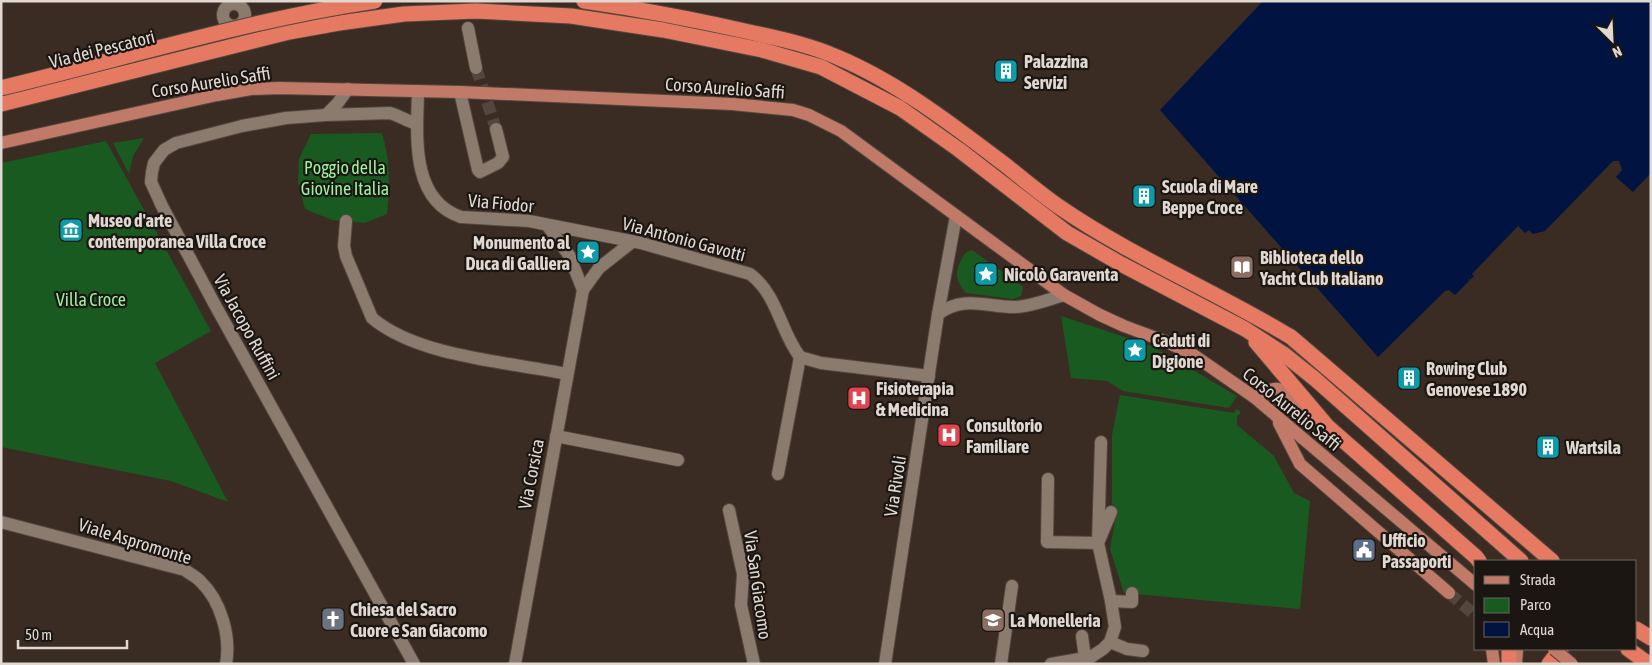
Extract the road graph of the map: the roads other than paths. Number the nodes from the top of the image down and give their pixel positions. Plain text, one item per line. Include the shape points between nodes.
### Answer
1 (375, 1) edge
2 (584, 1) edge
3 (230, 3) edge
4 (243, 5) edge
5 (223, 16) junction
6 (232, 26) junction
7 (468, 28) dead end
8 (210, 34) junction
9 (476, 68) tunnel mouth
10 (1, 88) edge
11 (348, 89) junction
12 (1, 92) edge
13 (418, 92) junction
14 (460, 92) junction
15 (1, 104) edge
16 (326, 115) junction
17 (417, 124) junction
18 (496, 130) tunnel mouth
19 (1, 143) edge
20 (956, 216) junction
21 (346, 222) dead end
22 (547, 225) junction
23 (590, 234) joint
24 (632, 242) junction
25 (583, 290) junction
26 (1064, 295) junction
27 (938, 314) junction
28 (1244, 329) junction
29 (800, 358) junction
30 (567, 374) junction
31 (929, 376) junction
32 (1254, 397) junction
33 (1274, 414) junction
34 (556, 436) junction
35 (1100, 442) dead end
36 (678, 460) dead end
37 (778, 474) dead end
38 (1048, 479) dead end
39 (729, 510) dead end
40 (1111, 512) dead end
41 (1, 522) edge
42 (1098, 543) junction
43 (1481, 560) edge
44 (1520, 560) edge
45 (1551, 560) edge
46 (1474, 583) edge
47 (1012, 586) dead end
48 (1132, 593) dead end
49 (1449, 593) tunnel mouth
50 (1111, 601) junction
51 (1637, 629) edge
52 (1637, 630) edge
53 (1651, 630) edge
54 (1082, 636) dead end
55 (1651, 638) edge
56 (1110, 642) junction
57 (1492, 650) edge
58 (1509, 650) edge
59 (1518, 650) edge
60 (1555, 650) edge
61 (1560, 650) edge
62 (1629, 650) edge
63 (1143, 651) dead end
64 (1085, 658) junction
65 (226, 664) edge
66 (414, 664) edge
67 (515, 664) edge
68 (754, 664) edge
69 (885, 664) edge
70 (1001, 664) edge
71 (1051, 664) edge
72 (1494, 664) edge
73 (1509, 664) edge
74 (1516, 664) edge
75 (1549, 664) edge
76 (1572, 664) edge
77 (1649, 664) edge

1 - 10 highway, bridge via 257,23
2 - 45 highway via 711,23 798,43 871,73 917,101 1058,206 1131,251 1291,337
3 - 4 street
3 - 5 street
4 - 6 street via 246,16 242,23
5 - 6 street via 225,23
5 - 8 street
6 - 8 street, Via dei Pescatori
7 - 9 street
8 - 12 street, Via dei Pescatori via 169,51
11 - 13 main road, Corso Aurelio Saffi
11 - 16 street
11 - 19 main road, Corso Aurelio Saffi via 251,89
13 - 14 main road, Corso Aurelio Saffi
13 - 17 street, Via Fiodor
14 - 18 street via 480,172 498,163 503,156
14 - 20 main road, Corso Aurelio Saffi via 732,104 793,110 841,132
15 - 28 highway via 289,32 404,14 476,11 571,16 663,30 762,50 821,68 856,84 937,133 1067,233
16 - 17 street, Via Jacopo Ruffini via 390,113
16 - 66 street, Via Jacopo Ruffini via 242,126 176,143 164,150 154,163 151,182
17 - 22 street, Via Fiodor via 420,170 428,191 442,208 461,217
20 - 26 main road, Corso Aurelio Saffi
20 - 27 street
21 - 30 street via 346,256 372,318 378,323 439,351
22 - 23 street, Via Fiodor
22 - 25 street via 569,255
23 - 24 street, Via Antonio Gavotti
24 - 25 street, Via Corsica via 599,268
24 - 29 street, Via Antonio Gavotti via 750,274 769,293
25 - 30 street, Via Corsica
26 - 27 street via 1015,307 957,304
26 - 32 main road, Corso Aurelio Saffi via 1116,322 1192,354
27 - 31 street, Via Rivoli
28 - 43 highway via 1328,427
28 - 44 highway via 1286,355 1315,379
29 - 31 street via 821,364
29 - 37 street
30 - 34 street, Via Corsica
31 - 69 street, Via Rivoli
32 - 33 main road, Corso Aurelio Saffi
32 - 43 main road via 1270,388 1277,388 1340,430 1480,551
33 - 46 main road, Corso Aurelio Saffi
33 - 49 main road via 1300,464
34 - 36 street
34 - 67 street, Via Corsica
35 - 42 street
38 - 42 street via 1047,542
39 - 68 street, Via San Giacomo via 743,574 741,605
40 - 42 street
41 - 65 street, Viale Aspromonte via 185,570 201,581 217,606 223,620 228,652
42 - 50 street
47 - 70 street
48 - 50 street via 1132,602
50 - 56 street via 1115,627
51 - 53 highway
52 - 55 highway
54 - 64 street
56 - 63 street
56 - 64 street
57 - 72 main road
58 - 73 highway
59 - 74 main road
60 - 76 main road, bridge
61 - 75 highway
62 - 77 highway
64 - 71 street

